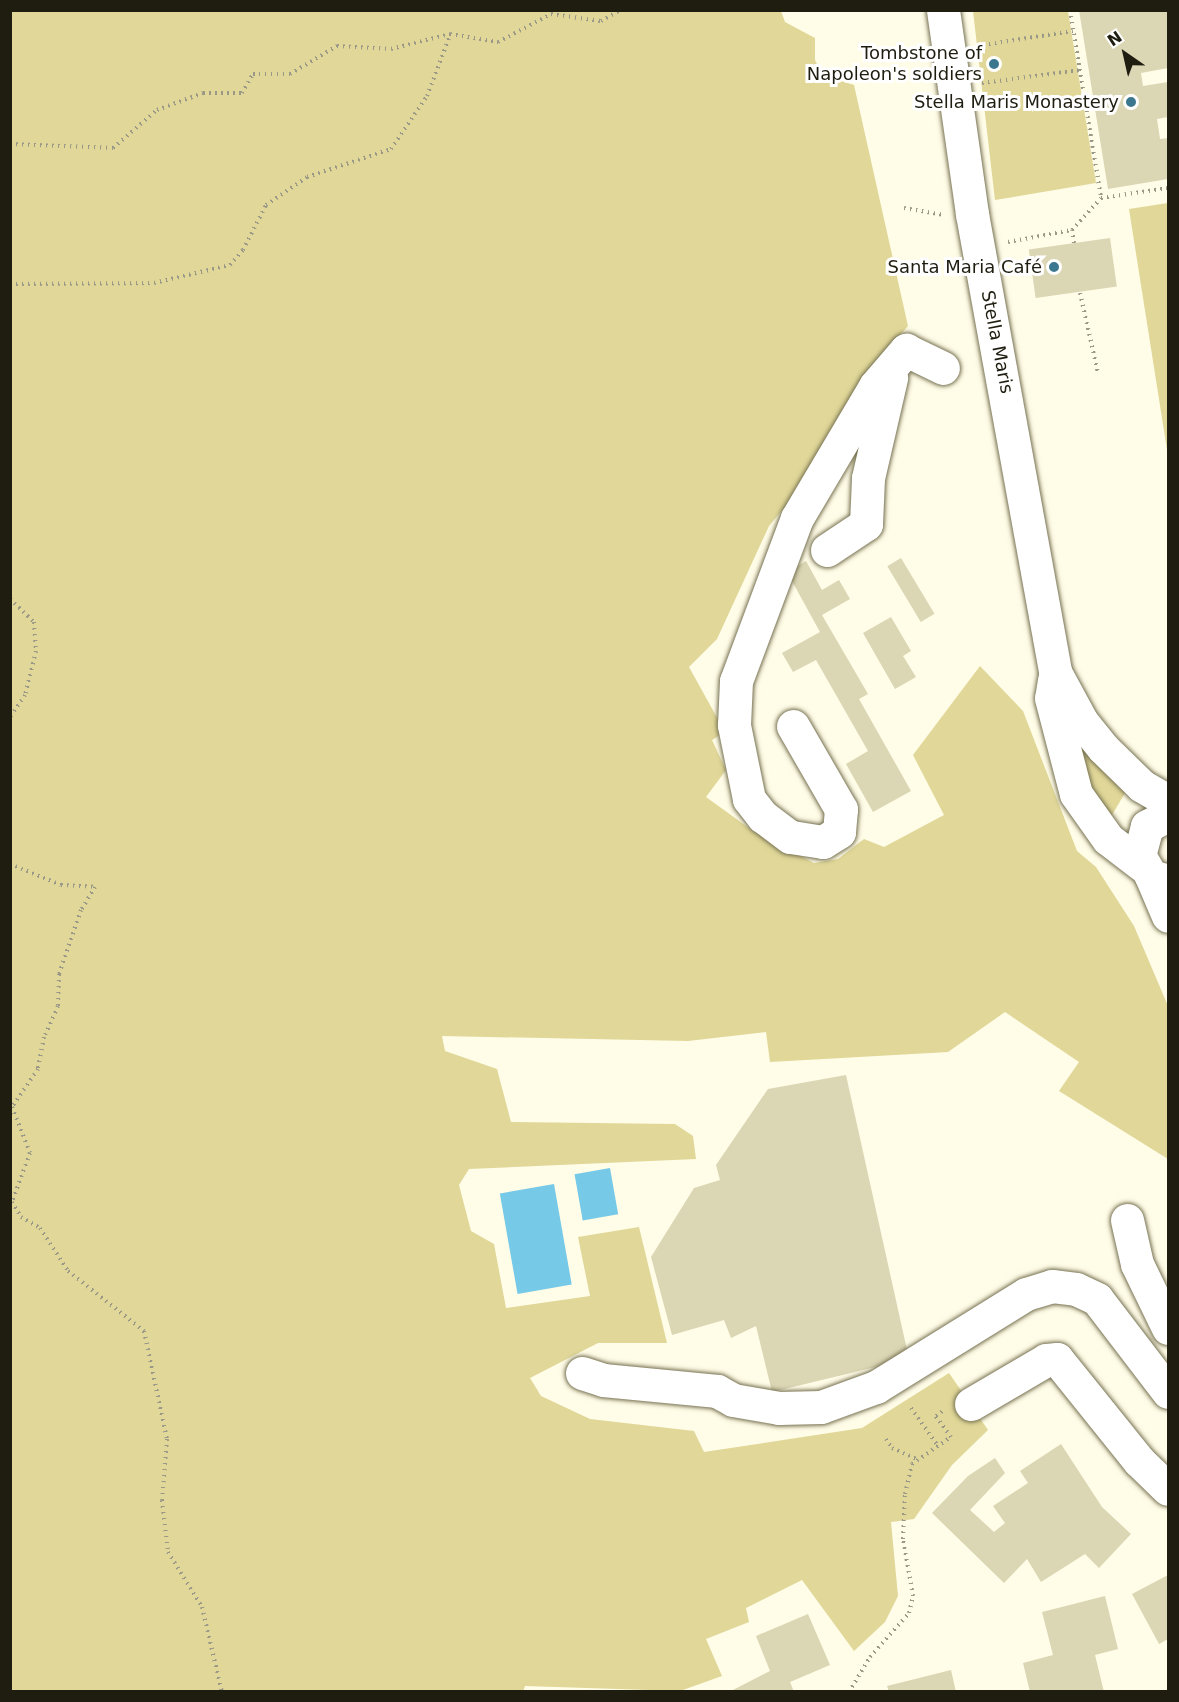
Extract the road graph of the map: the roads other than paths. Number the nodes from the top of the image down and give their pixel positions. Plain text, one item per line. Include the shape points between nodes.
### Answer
1 (944, 10) edge
2 (896, 358) junction
3 (943, 368) dead end
4 (827, 550) dead end
5 (1055, 672) junction
6 (793, 726) dead end
7 (1168, 801) edge
8 (1168, 815) edge
9 (1154, 874) edge
10 (1168, 916) edge
11 (1127, 1220) dead end
12 (1168, 1328) edge
13 (582, 1372) dead end
14 (1168, 1392) edge
15 (971, 1404) dead end
16 (1168, 1489) edge

1 - 5 street, Stella Maris via 972,214
2 - 3 street via 906,350
2 - 4 street via 870,467 866,524
2 - 6 street via 874,386 797,518 746,644 736,681 734,725 749,799 763,817 790,837 823,842 839,832 842,809
5 - 7 street, Stella Maris via 1082,722 1103,748 1142,786
5 - 9 street, Stella Maris via 1051,698 1076,794 1108,839
8 - 9 street via 1147,826 1140,840
9 - 10 street
11 - 12 street via 1137,1264
13 - 14 street via 603,1380 717,1391 733,1400 779,1408 821,1407 876,1387 1017,1299 1052,1286 1076,1288 1097,1299
15 - 16 street via 1046,1360 1057,1359 1139,1461

